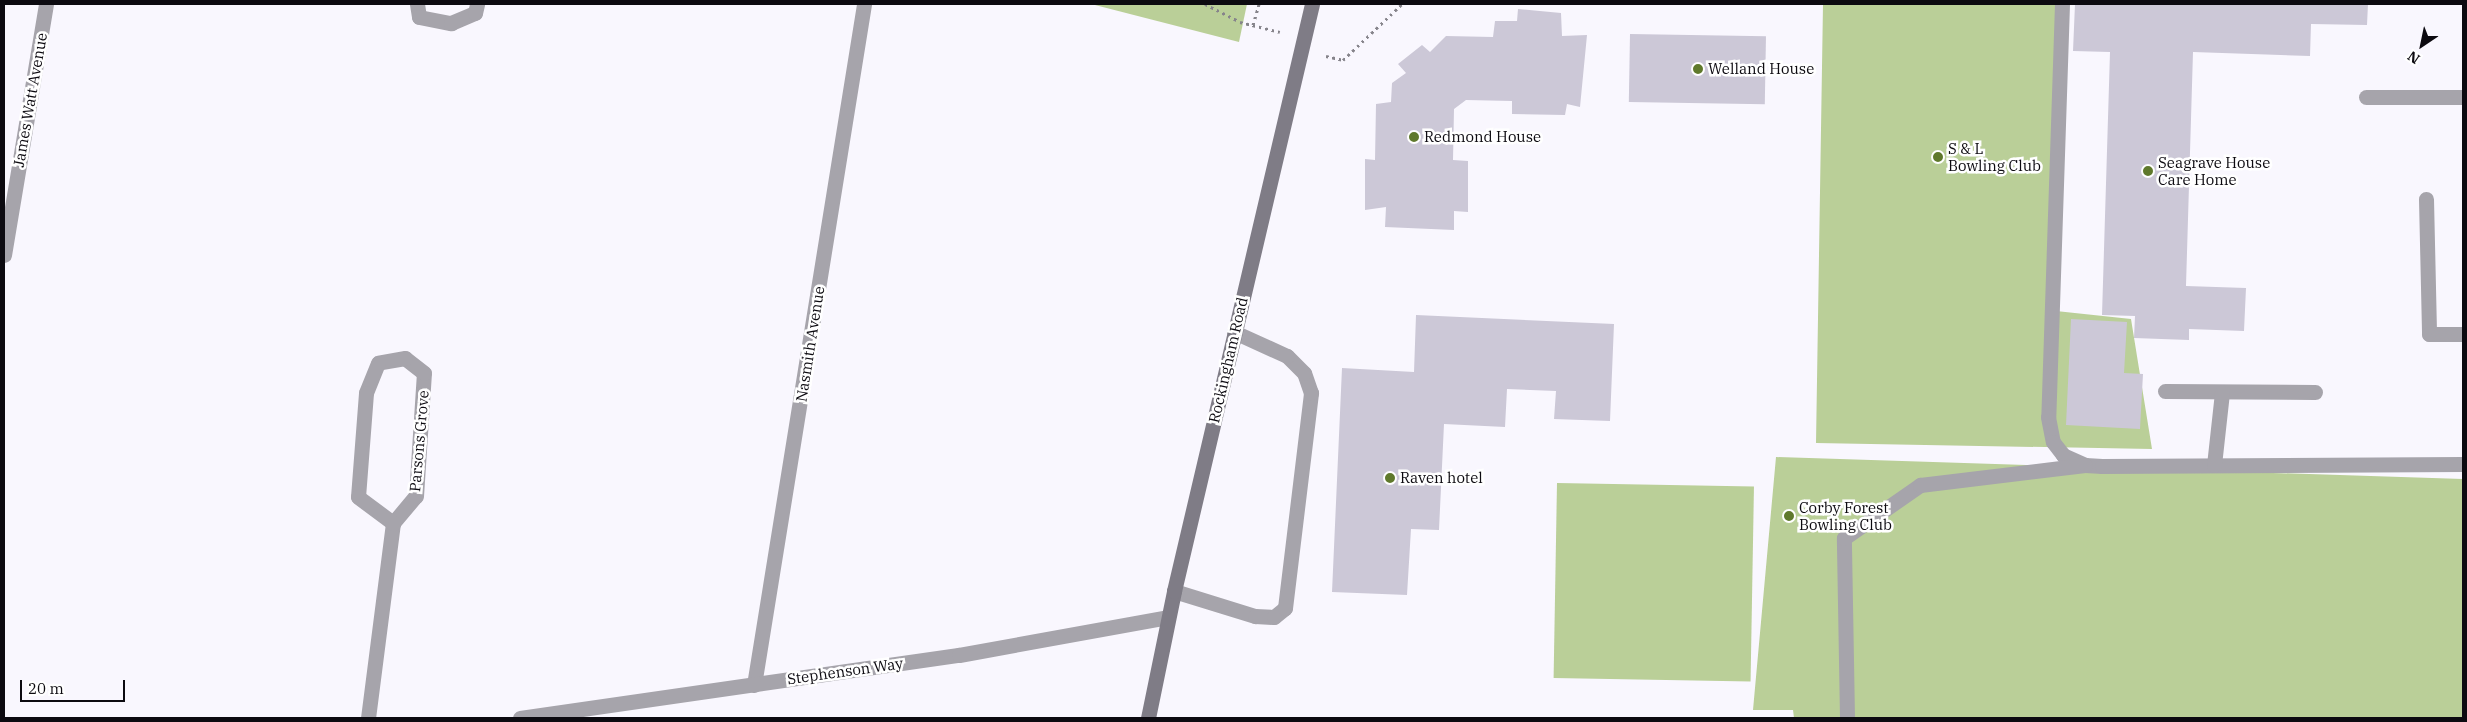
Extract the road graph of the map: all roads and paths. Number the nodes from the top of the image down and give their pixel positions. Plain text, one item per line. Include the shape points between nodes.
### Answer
1 (46, 4) edge
2 (417, 4) edge
3 (477, 4) edge
4 (864, 4) edge
5 (1205, 4) edge
6 (1259, 4) edge
7 (1312, 4) edge
8 (1402, 4) edge
9 (2062, 4) edge
10 (1253, 25) junction
11 (1301, 43) junction
12 (2366, 97) dead end
13 (2463, 97) edge
14 (2426, 199) dead end
15 (4, 255) edge
16 (1234, 332) junction
17 (2463, 334) edge
18 (2165, 391) dead end
19 (2222, 392) junction
20 (2315, 392) dead end
21 (2463, 464) edge
22 (2085, 465) junction
23 (2214, 465) junction
24 (392, 523) junction
25 (1174, 592) junction
26 (1168, 616) junction
27 (754, 685) junction
28 (368, 718) edge
29 (520, 718) edge
30 (1148, 718) edge
31 (1848, 718) edge

1 - 15 street, James Watt Avenue
2 - 3 street via 419,17 451,23 475,13
4 - 27 street, Nasmith Avenue
5 - 10 path
6 - 10 path
7 - 11 street, Rockingham Road
8 - 11 path via 1343,60
9 - 22 street via 2048,417 2053,442 2063,455
10 - 11 path
11 - 16 street, Rockingham Road
12 - 13 street
14 - 17 street via 2429,334
16 - 25 street, Rockingham Road
16 - 25 street via 1287,356 1304,373 1311,393 1285,608 1274,617 1255,616
18 - 19 street
19 - 20 street
19 - 23 street
21 - 23 street
22 - 23 street
22 - 31 street via 1920,485 1844,538
24 - 24 street, Parsons Grove via 358,497 366,393 378,363 405,358 424,373 416,496
24 - 28 street
25 - 26 street, Rockingham Road
26 - 27 street, Stephenson Way via 959,655
26 - 30 street, Rockingham Road
27 - 29 street, Stephenson Way

